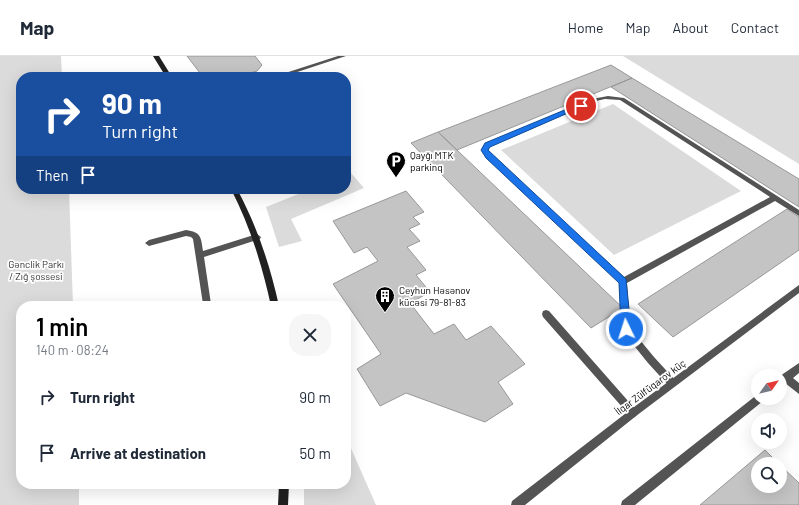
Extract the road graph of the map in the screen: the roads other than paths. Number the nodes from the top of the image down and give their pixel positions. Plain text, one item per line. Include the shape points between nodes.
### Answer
1 (156, 56) edge
2 (342, 56) edge
3 (166, 72) edge
4 (292, 72) edge
5 (237, 194) edge
6 (774, 198) junction
7 (799, 213) edge
8 (257, 237) junction
9 (149, 243) dead end
10 (199, 255) junction
11 (623, 281) junction
12 (799, 288) edge
13 (207, 301) edge
14 (273, 301) edge
15 (546, 314) dead end
16 (799, 367) edge
17 (787, 377) edge
18 (787, 382) edge
19 (672, 384) junction
20 (799, 389) edge
21 (751, 405) edge
22 (633, 413) junction
23 (284, 489) edge
24 (283, 505) edge
25 (516, 505) edge
26 (626, 505) edge

1 - 3 main road
2 - 4 street
5 - 8 main road
6 - 7 street
6 - 11 street
6 - 11 street via 622,99 615,97 594,100 487,145 484,150 489,156
8 - 10 street
8 - 14 main road
9 - 10 street via 186,233 193,234 197,238
10 - 13 street
11 - 19 street via 626,329
12 - 19 street, İlqar Zülfüqarov küç
15 - 22 street
16 - 17 street
18 - 20 street
19 - 22 street, İlqar Zülfüqarov küç
21 - 26 street
22 - 25 street, İlqar Zülfüqarov küç
23 - 24 main road

